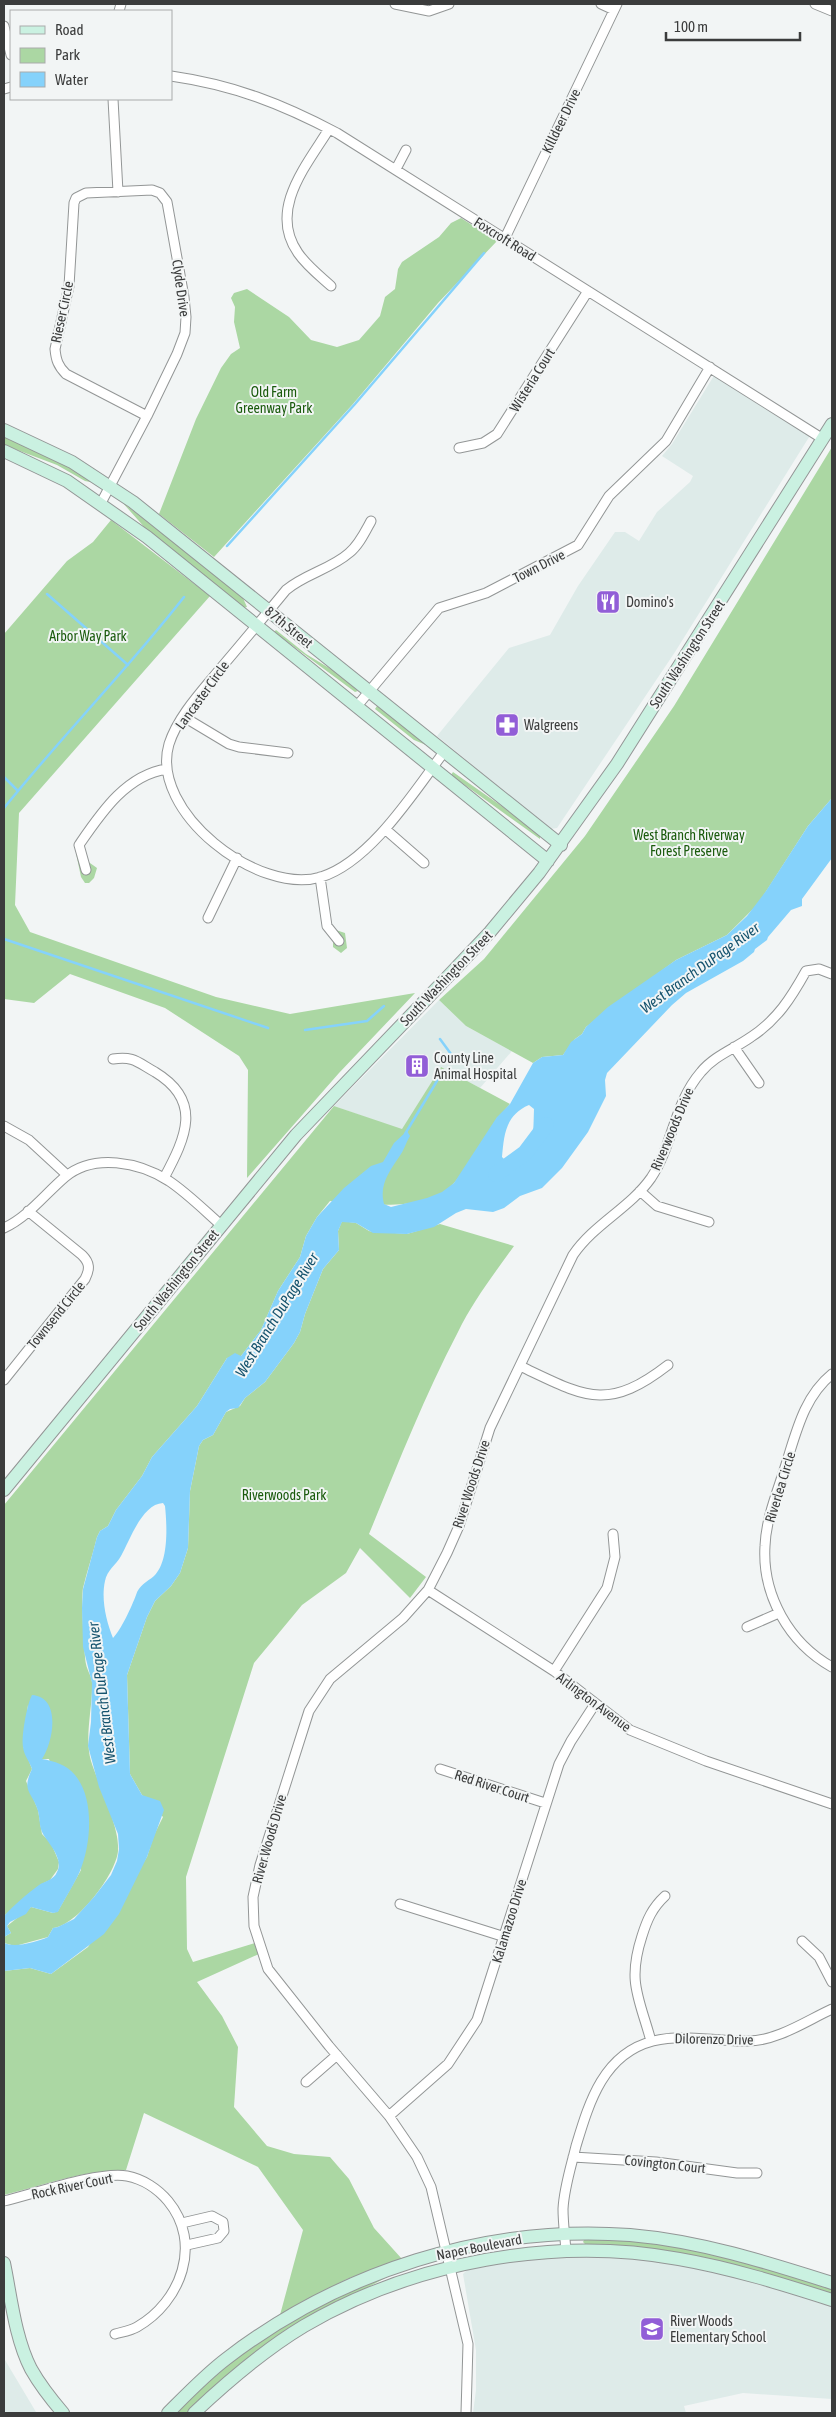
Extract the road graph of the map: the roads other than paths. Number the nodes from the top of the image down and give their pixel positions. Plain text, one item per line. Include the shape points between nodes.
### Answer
1 (395, 4) edge
2 (449, 4) edge
3 (601, 4) edge
4 (815, 4) edge
5 (615, 7) edge
6 (832, 11) edge
7 (4, 26) edge
8 (10, 51) edge
9 (172, 76) edge
10 (112, 100) edge
11 (329, 129) junction
12 (406, 150) dead end
13 (396, 169) junction
14 (118, 192) junction
15 (505, 238) junction
16 (331, 286) dead end
17 (588, 291) junction
18 (710, 367) junction
19 (147, 416) junction
20 (832, 424) edge
21 (4, 430) edge
22 (823, 439) junction
23 (459, 448) dead end
24 (4, 451) edge
25 (112, 487) junction
26 (101, 503) junction
27 (371, 521) dead end
28 (269, 610) junction
29 (257, 626) junction
30 (369, 691) junction
31 (357, 706) junction
32 (184, 717) junction
33 (444, 752) junction
34 (288, 753) dead end
35 (432, 767) junction
36 (167, 769) junction
37 (385, 829) junction
38 (561, 845) junction
39 (237, 858) junction
40 (548, 861) junction
41 (424, 863) dead end
42 (86, 870) dead end
43 (320, 877) junction
44 (208, 918) dead end
45 (340, 941) dead end
46 (832, 974) edge
47 (734, 1047) junction
48 (112, 1059) dead end
49 (759, 1083) dead end
50 (4, 1126) edge
51 (67, 1175) junction
52 (164, 1178) junction
53 (640, 1191) junction
54 (28, 1211) junction
55 (709, 1222) dead end
56 (221, 1225) junction
57 (4, 1228) edge
58 (558, 1284) joint
59 (668, 1365) dead end
60 (520, 1366) junction
61 (832, 1374) edge
62 (4, 1380) edge
63 (4, 1490) edge
64 (612, 1534) dead end
65 (428, 1590) junction
66 (778, 1611) junction
67 (747, 1627) dead end
68 (832, 1667) edge
69 (554, 1671) junction
70 (595, 1704) junction
71 (440, 1770) dead end
72 (545, 1803) junction
73 (832, 1804) edge
74 (665, 1896) dead end
75 (400, 1904) dead end
76 (505, 1937) junction
77 (802, 1942) dead end
78 (832, 1982) edge
79 (832, 2009) edge
80 (651, 2042) junction
81 (337, 2056) junction
82 (306, 2082) dead end
83 (389, 2116) junction
84 (574, 2157) junction
85 (757, 2173) dead end
86 (4, 2202) edge
87 (182, 2223) junction
88 (565, 2235) junction
89 (187, 2245) junction
90 (446, 2251) junction
91 (566, 2251) junction
92 (4, 2263) edge
93 (450, 2268) junction
94 (832, 2283) edge
95 (832, 2300) edge
96 (115, 2334) dead end
97 (63, 2413) edge
98 (168, 2413) edge
99 (194, 2413) edge
100 (466, 2413) edge

1 - 2 street via 429,11
3 - 5 street
4 - 6 street
5 - 15 street, Killdeer Drive
7 - 8 street
9 - 11 street, Foxcroft Road via 247,92
10 - 14 street
11 - 13 street, Foxcroft Road
11 - 16 street via 291,192 286,217 289,235 300,255
12 - 13 street
13 - 15 street, Foxcroft Road
14 - 19 street, Clyde Drive via 156,191 165,199 185,303 184,333 177,354
14 - 19 street, Rieser Circle via 86,193 76,198 74,203 70,280 54,349 55,357 66,374
15 - 17 street, Foxcroft Road
17 - 18 street, Foxcroft Road
17 - 23 street, Wisteria Court via 498,434 483,443
18 - 22 street, Foxcroft Road
18 - 30 street, Town Drive via 666,442 608,496 578,545 486,593 439,608
19 - 25 street, Clyde Drive
20 - 22 main road, South Washington Street
21 - 25 main road, 87th Street via 64,458
22 - 38 main road, South Washington Street via 637,733
24 - 26 main road, 87th Street via 67,481
25 - 26 street, Clyde Drive
25 - 28 main road, 87th Street
26 - 29 main road, 87th Street
27 - 28 street, Lancaster Circle via 349,554 294,583
28 - 29 street, Lancaster Circle
28 - 30 main road, 87th Street
29 - 31 main road, 87th Street
29 - 32 street, Lancaster Circle
30 - 31 street, Town Drive
30 - 33 main road, 87th Street
31 - 35 main road, 87th Street
32 - 34 street via 229,744
32 - 36 street, Lancaster Circle via 169,745
33 - 35 street, Lancaster Circle
33 - 38 main road, 87th Street
35 - 37 street, Lancaster Circle
35 - 40 main road, 87th Street
36 - 39 street, Lancaster Circle via 172,788 196,827 207,839
36 - 42 street via 141,776 102,812 79,845
37 - 41 street
37 - 43 street, Lancaster Circle via 355,857
38 - 40 main road, South Washington Street
39 - 43 street, Lancaster Circle via 282,879
39 - 44 street
40 - 56 main road, South Washington Street via 490,932 296,1135
43 - 45 street via 327,926
46 - 47 street, Riverwoods Drive via 813,968 806,971 778,1016
47 - 49 street
47 - 53 street, Riverwoods Drive via 702,1070 687,1091 658,1166
48 - 52 street via 129,1057 161,1076 176,1088 184,1103 185,1127
50 - 51 street via 29,1140
51 - 52 street via 83,1166 112,1162
51 - 54 street
52 - 56 street
53 - 55 street via 657,1206
53 - 58 street, Riverwoods Drive via 580,1244
54 - 57 street
54 - 62 street, Townsend Circle via 82,1255 90,1267 85,1279
56 - 63 main road, South Washington Street
58 - 60 street, River Woods Drive
59 - 60 street via 637,1386 616,1394 598,1396 572,1391
60 - 65 street, River Woods Drive via 490,1428 459,1526
61 - 66 street, Riverlea Circle via 805,1409 767,1531 765,1565
64 - 69 street via 615,1557 607,1588
65 - 69 street, Arlington Avenue
65 - 81 street, River Woods Drive via 403,1618 330,1679 315,1699 304,1724 255,1883 252,1913 263,1957 276,1980
66 - 67 street
66 - 68 street, Riverlea Circle via 799,1640
69 - 70 street, Arlington Avenue
70 - 72 street, Kalamazoo Drive via 564,1751
70 - 73 street, Arlington Avenue via 646,1738 706,1762
71 - 72 street, Red River Court
72 - 76 street, Kalamazoo Drive
74 - 80 street via 656,1904 646,1922 634,1968 636,1992
75 - 76 street
76 - 83 street, Kalamazoo Drive via 484,2005 468,2036 448,2064
77 - 78 street via 819,1957
79 - 80 street, Dilorenzo Drive via 764,2040 685,2036
80 - 84 street, Dilorenzo Drive via 624,2056 602,2080 592,2095
81 - 82 street
81 - 83 street, River Woods Drive
83 - 90 street, River Woods Drive via 431,2187
84 - 85 street, Covington Court
84 - 88 street, Dilorenzo Drive via 565,2190
86 - 87 street, Rock River Court via 95,2178 124,2176 142,2181 160,2192
87 - 89 street, Rock River Court
87 - 89 street via 212,2216 223,2222 224,2231 218,2238
88 - 90 main road, Naper Boulevard via 508,2239
88 - 91 street, Dilorenzo Drive
88 - 94 main road, Naper Boulevard via 629,2235 696,2245 763,2261
89 - 96 street, Rock River Court via 181,2277 170,2295 152,2316 135,2328
90 - 93 street, River Woods Drive
90 - 98 main road, Naper Boulevard via 347,2286 273,2326 225,2359
91 - 93 main road, Naper Boulevard via 504,2257
91 - 95 main road, Naper Boulevard via 678,2258 741,2272
92 - 97 main road via 30,2367
93 - 99 main road, Naper Boulevard via 384,2289 304,2326 239,2373
93 - 100 street, River Woods Drive via 468,2344

